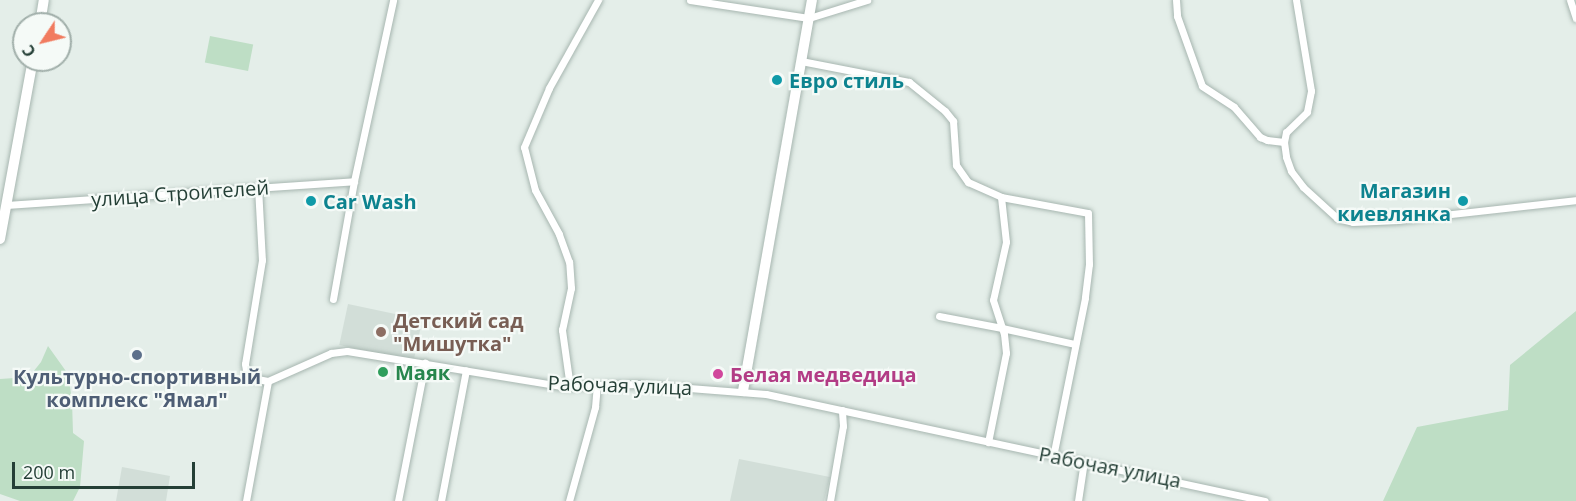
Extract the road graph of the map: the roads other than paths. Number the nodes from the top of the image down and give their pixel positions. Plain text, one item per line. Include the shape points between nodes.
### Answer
1 (393, 0) edge
2 (598, 0) edge
3 (690, 0) edge
4 (812, 0) edge
5 (867, 0) edge
6 (1176, 0) edge
7 (1296, 0) edge
8 (1570, 0) edge
9 (809, 18) junction
10 (1576, 18) edge
11 (801, 61) junction
12 (30, 72) edge
13 (1284, 142) junction
14 (354, 181) junction
15 (258, 187) junction
16 (1002, 197) junction
17 (1576, 200) edge
18 (3, 204) edge
19 (0, 239) edge
20 (333, 299) dead end
21 (939, 316) dead end
22 (1002, 328) junction
23 (1075, 345) junction
24 (425, 363) junction
25 (466, 370) junction
26 (268, 381) junction
27 (597, 386) junction
28 (570, 387) junction
29 (743, 391) junction
30 (842, 410) junction
31 (988, 442) junction
32 (1053, 456) junction
33 (1084, 461) junction
34 (246, 501) edge
35 (398, 501) edge
36 (441, 501) edge
37 (569, 501) edge
38 (830, 501) edge
39 (1078, 501) edge
40 (1265, 501) edge

1 - 14 street
2 - 28 street via 538,109 524,147 535,190 569,262 571,288 562,330
3 - 9 street
4 - 9 street
5 - 9 street
6 - 13 street via 1177,16 1202,86 1234,107 1260,137
7 - 13 street via 1311,91 1307,112 1287,130
8 - 10 street
9 - 11 street
11 - 16 street via 909,82 953,121 954,154 963,178
11 - 29 street
12 - 18 street
13 - 17 street via 1298,182 1344,221 1398,220
14 - 15 street, улица Строителей
14 - 20 street
15 - 18 street, улица Строителей
15 - 26 street via 262,260 245,364 247,376
16 - 22 street via 1006,242 993,300
16 - 23 street via 1088,213 1089,264
18 - 19 street
21 - 22 street
22 - 23 street
22 - 31 street via 1006,353
23 - 32 street
24 - 25 street, Рабочая улица
24 - 26 street, Рабочая улица via 339,352
24 - 35 street
25 - 28 street, Рабочая улица
25 - 36 street
26 - 34 street
27 - 28 street, Рабочая улица
27 - 29 street, Рабочая улица via 638,384
27 - 37 street via 595,407
29 - 30 street, Рабочая улица
30 - 31 street, Рабочая улица
30 - 38 street via 843,426
31 - 32 street, Рабочая улица
32 - 33 street, Рабочая улица
33 - 39 street
33 - 40 street, Рабочая улица

